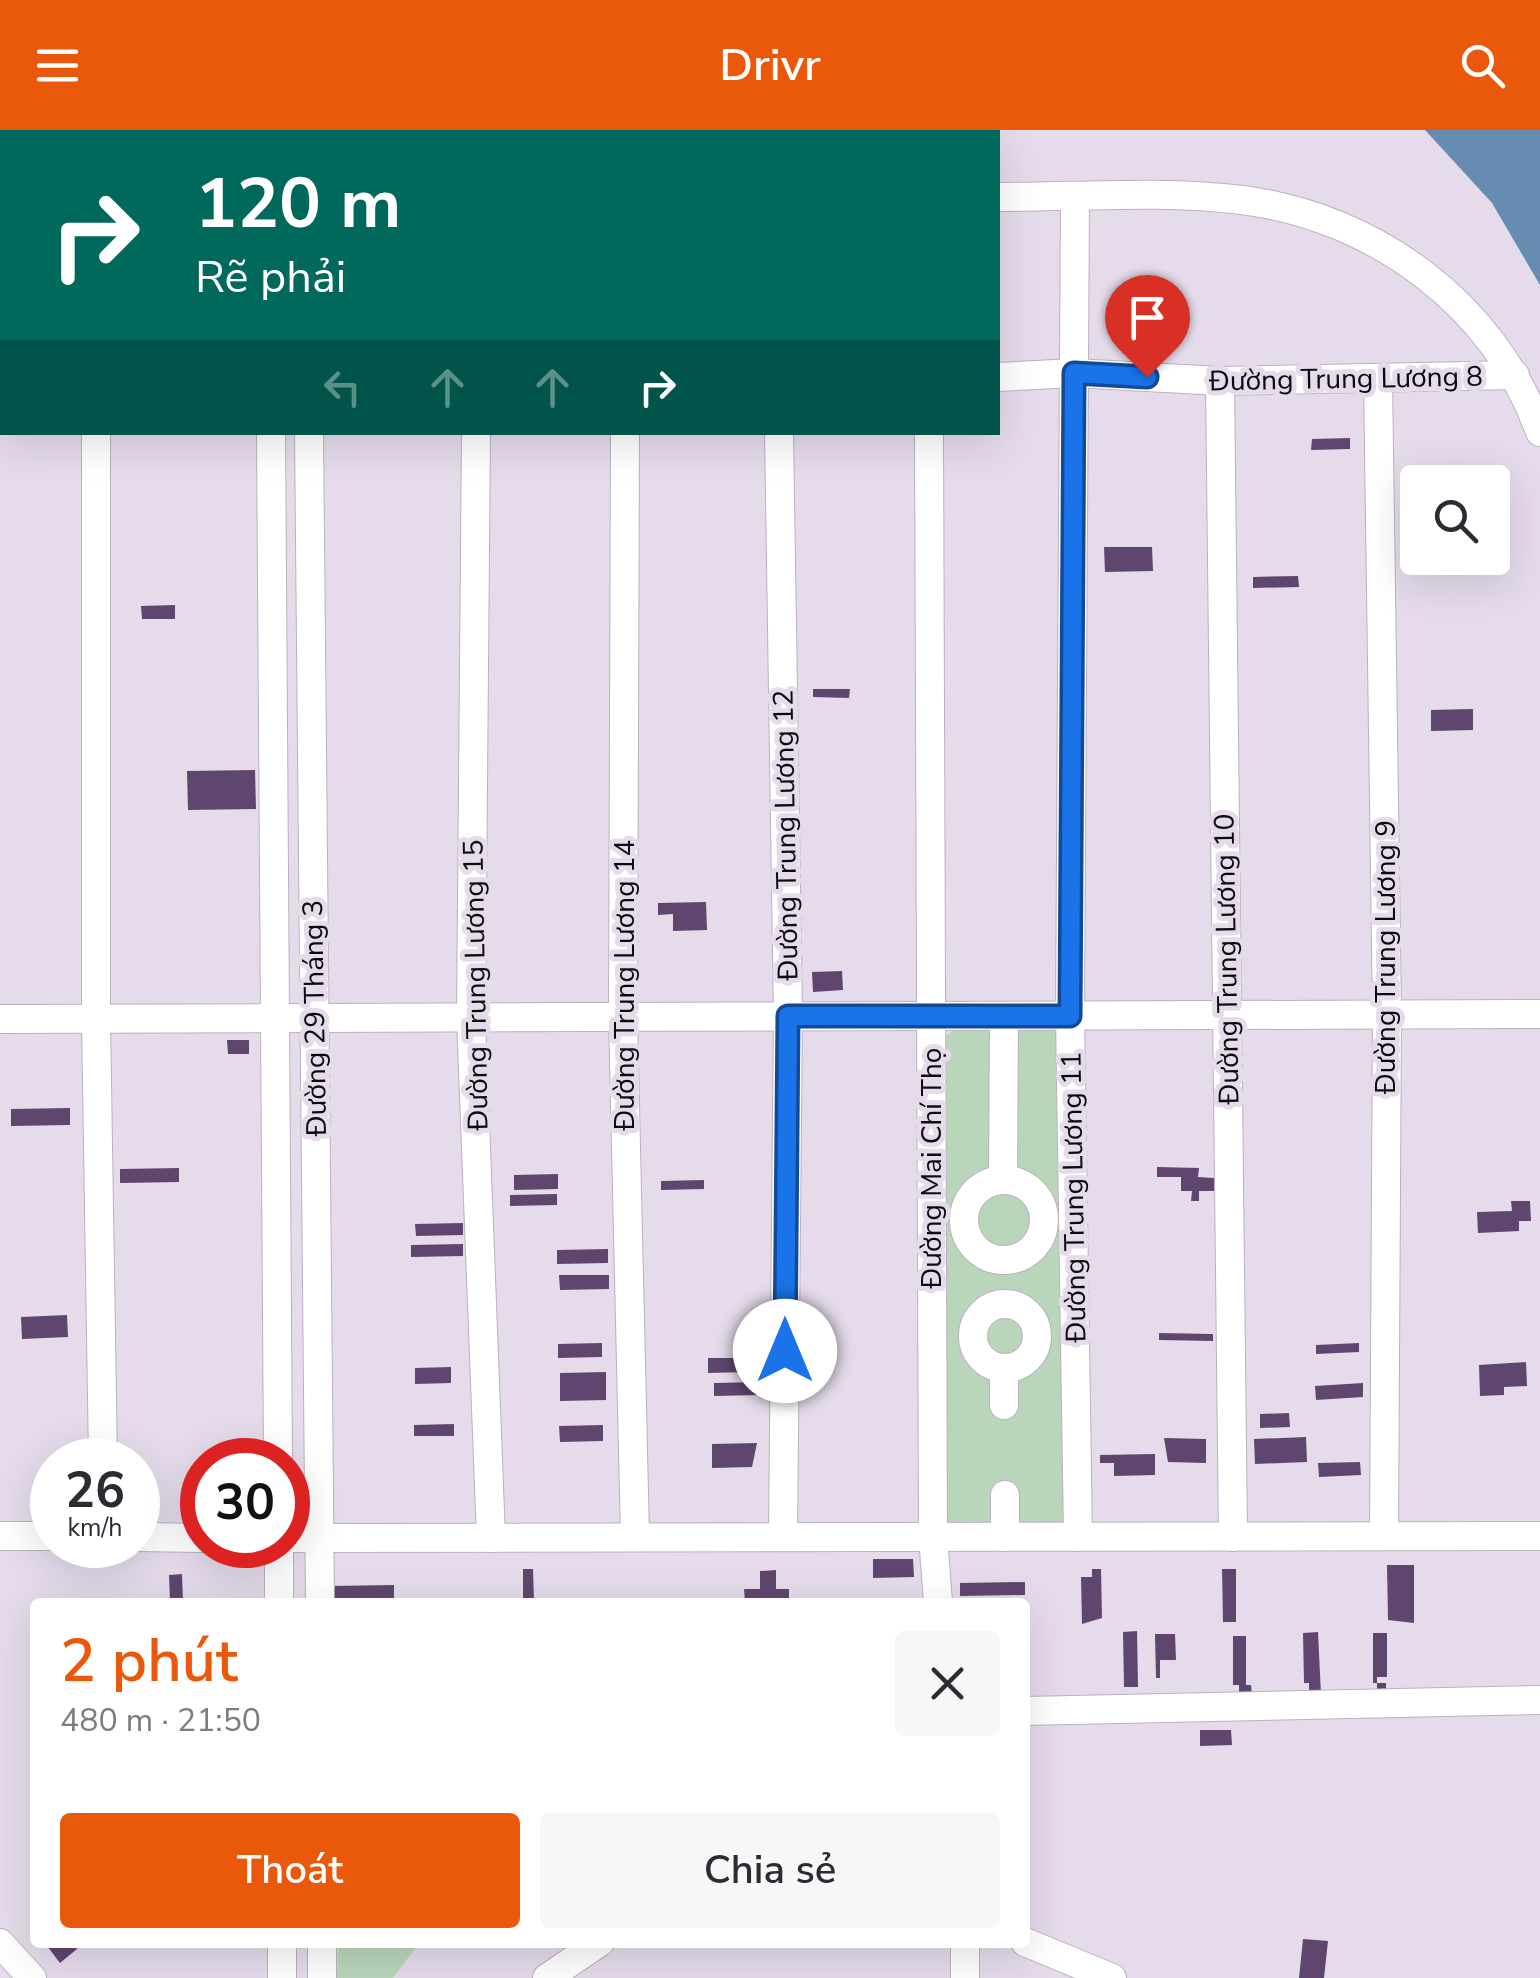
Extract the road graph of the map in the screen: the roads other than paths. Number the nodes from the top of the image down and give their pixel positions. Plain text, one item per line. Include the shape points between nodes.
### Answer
1 (1000, 197) edge
2 (1075, 197) junction
3 (1074, 373) junction
4 (1515, 375) junction
5 (1000, 377) edge
6 (1378, 378) junction
7 (1220, 381) junction
8 (1540, 432) edge
9 (96, 435) edge
10 (271, 435) edge
11 (308, 435) edge
12 (476, 435) edge
13 (624, 435) edge
14 (779, 435) edge
15 (930, 435) edge
16 (1388, 1014) junction
17 (1540, 1014) edge
18 (1226, 1015) junction
19 (788, 1016) junction
20 (931, 1016) junction
21 (1004, 1016) junction
22 (1070, 1016) junction
23 (622, 1017) junction
24 (275, 1018) junction
25 (314, 1018) junction
26 (472, 1018) junction
27 (0, 1019) edge
28 (96, 1019) junction
29 (1003, 1179) junction
30 (1004, 1260) junction
31 (1006, 1304) junction
32 (1004, 1368) junction
33 (1004, 1405) dead end
34 (104, 1438) edge
35 (278, 1438) edge
36 (1006, 1495) dead end
37 (0, 1536) edge
38 (30, 1536) edge
39 (1384, 1536) junction
40 (1540, 1536) edge
41 (635, 1537) junction
42 (783, 1537) junction
43 (933, 1537) junction
44 (1004, 1537) junction
45 (1078, 1537) junction
46 (1233, 1537) junction
47 (310, 1538) edge
48 (319, 1538) junction
49 (491, 1538) junction
50 (279, 1568) edge
51 (280, 1598) edge
52 (320, 1598) edge
53 (938, 1598) edge
54 (1540, 1700) edge
55 (1030, 1711) edge
56 (1030, 1944) edge
57 (1, 1945) edge
58 (282, 1948) edge
59 (322, 1948) edge
60 (591, 1948) edge
61 (966, 1948) edge
62 (32, 1978) edge
63 (282, 1978) edge
64 (322, 1978) edge
65 (546, 1978) edge
66 (965, 1978) edge
67 (1112, 1978) edge

1 - 2 street
2 - 3 street, Đường Trung Lương 11
2 - 4 street via 1242,200 1318,216 1382,245 1434,280
3 - 5 street, Đường Trung Lương 8
3 - 7 street, Đường Trung Lương 8
3 - 22 street, Đường Trung Lương 11
4 - 6 street, Đường Trung Lương 8
4 - 8 street
6 - 7 street, Đường Trung Lương 8
6 - 16 street, Đường Trung Lương 9
7 - 18 street, Đường Trung Lương 10
9 - 28 street
10 - 24 street, Đường 29 Tháng 3
11 - 25 street, Đường 29 Tháng 3
12 - 26 street, Đường Trung Lương 15
13 - 23 street, Đường Trung Lương 14
14 - 19 street, Đường Trung Lương 12
15 - 20 street, Đường Mai Chí Thọ
16 - 17 street
16 - 18 street
16 - 39 street, Đường Trung Lương 9
18 - 22 street
18 - 46 street, Đường Trung Lương 10
19 - 20 street
19 - 23 street
19 - 42 street, Đường Trung Lương 12
20 - 21 street
20 - 43 street, Đường Mai Chí Thọ
21 - 22 street
21 - 29 street
22 - 45 street, Đường Trung Lương 11
23 - 26 street
23 - 41 street, Đường Trung Lương 14
24 - 25 street
24 - 28 street
24 - 35 street, Đường 29 Tháng 3
25 - 26 street
25 - 48 street, Đường 29 Tháng 3
26 - 49 street, Đường Trung Lương 15
27 - 28 street
28 - 34 street
29 - 30 street via 974,1193 964,1226 974,1246
29 - 30 street via 1026,1186 1045,1214 1035,1246
30 - 31 street
31 - 32 street via 1025,1311 1037,1334 1028,1358
31 - 32 street via 982,1314 973,1331 980,1356
32 - 33 street
36 - 44 street
37 - 38 street
39 - 40 street
39 - 46 street
41 - 42 street
41 - 49 street
42 - 43 street
43 - 44 street
43 - 53 street, Đường Mai Chí Thọ
44 - 45 street
45 - 46 street
47 - 48 street
48 - 49 street
48 - 52 street, Đường 29 Tháng 3
50 - 51 street
54 - 55 street
56 - 67 street
57 - 62 street
58 - 63 street
59 - 64 street
60 - 65 street
61 - 66 street

